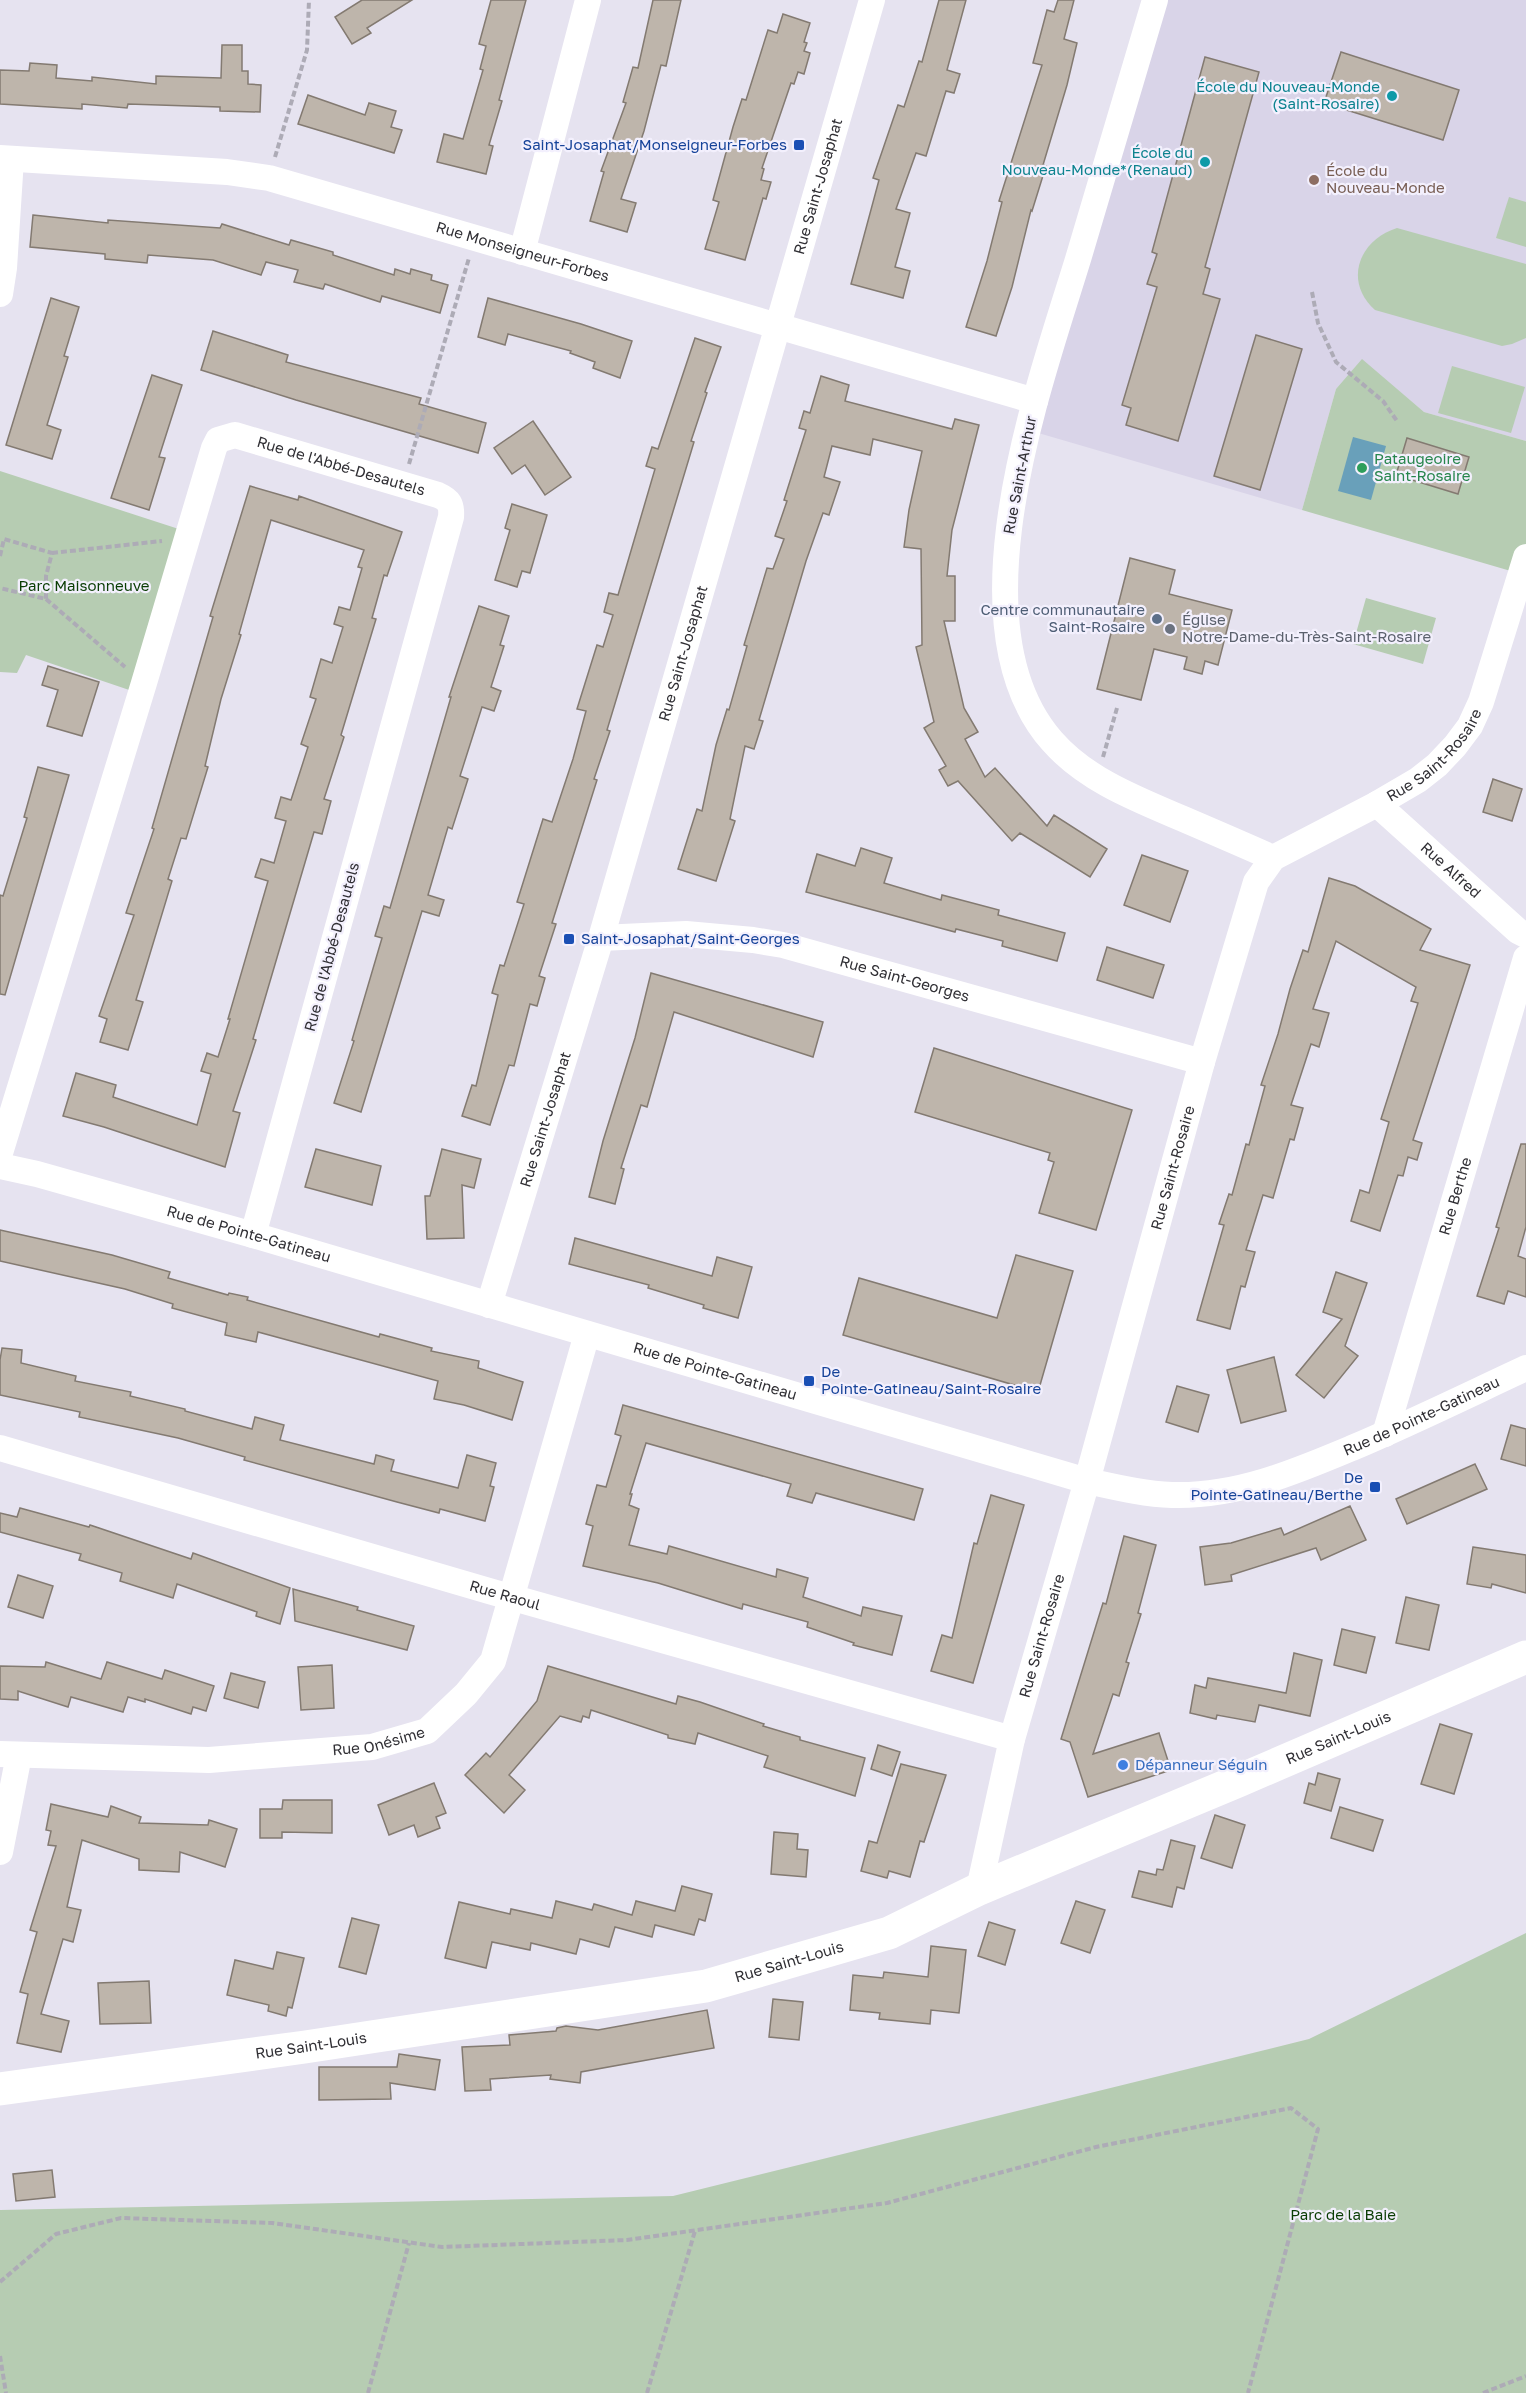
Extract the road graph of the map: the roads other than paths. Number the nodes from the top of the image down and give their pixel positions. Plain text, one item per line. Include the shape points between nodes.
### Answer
1 (588, 0) edge
2 (872, 0) edge
3 (1155, 0) edge
4 (5, 159) edge
5 (522, 252) junction
6 (0, 294) edge
7 (778, 326) junction
8 (1035, 401) junction
9 (1526, 557) edge
10 (1377, 804) junction
11 (1273, 858) junction
12 (1526, 935) edge
13 (602, 938) junction
14 (1526, 958) edge
15 (1202, 1062) junction
16 (0, 1153) edge
17 (0, 1166) edge
18 (253, 1235) junction
19 (489, 1305) junction
20 (587, 1334) junction
21 (1526, 1368) edge
22 (1385, 1434) junction
23 (0, 1448) edge
24 (1087, 1481) junction
25 (512, 1598) junction
26 (1526, 1657) edge
27 (1012, 1739) junction
28 (10, 1755) edge
29 (0, 1852) edge
30 (979, 1889) junction
31 (0, 2089) edge

1 - 5 street
2 - 7 street, Rue Saint-Josaphat
3 - 8 street, Rue Saint-Arthur
4 - 5 street, Rue Monseigneur-Forbes via 227,171 269,178
4 - 6 street via 4,268
5 - 7 street, Rue Monseigneur-Forbes
7 - 8 street, Rue Monseigneur-Forbes
7 - 13 street, Rue Saint-Josaphat
8 - 11 street, Rue Saint-Arthur via 1007,539 1006,605 1011,654 1037,722 1064,754 1097,778 1135,799
9 - 10 street, Rue Saint-Rosaire via 1470,726 1437,765
10 - 11 street, Rue Saint-Rosaire
10 - 12 street, Rue Alfred
11 - 15 street, Rue Saint-Rosaire via 1256,882
13 - 15 street, Rue Saint-Georges via 687,934 783,945
13 - 19 street, Rue Saint-Josaphat
14 - 22 street, Rue Berthe
15 - 24 street, Rue Saint-Rosaire
16 - 18 street, Rue de l'Abbé-Desautels via 218,440 235,435 403,484 447,499 452,507 451,517
17 - 18 street, Rue de Pointe-Gatineau
18 - 19 street, Rue de Pointe-Gatineau
19 - 20 street, Rue de Pointe-Gatineau
20 - 24 street, Rue de Pointe-Gatineau
20 - 25 street, Rue Onésime
21 - 22 street, Rue de Pointe-Gatineau
22 - 24 street, Rue de Pointe-Gatineau via 1298,1471 1239,1488 1173,1495
23 - 25 street, Rue Raoul
24 - 27 street, Rue Saint-Rosaire
25 - 27 street, Rue Raoul
25 - 28 street, Rue Onésime via 494,1661 427,1731 372,1748 209,1760
26 - 30 street, Rue Saint-Louis
27 - 30 street, Rue Saint-Rosaire
28 - 29 street
30 - 31 street, Rue Saint-Louis via 889,1933 706,1986

